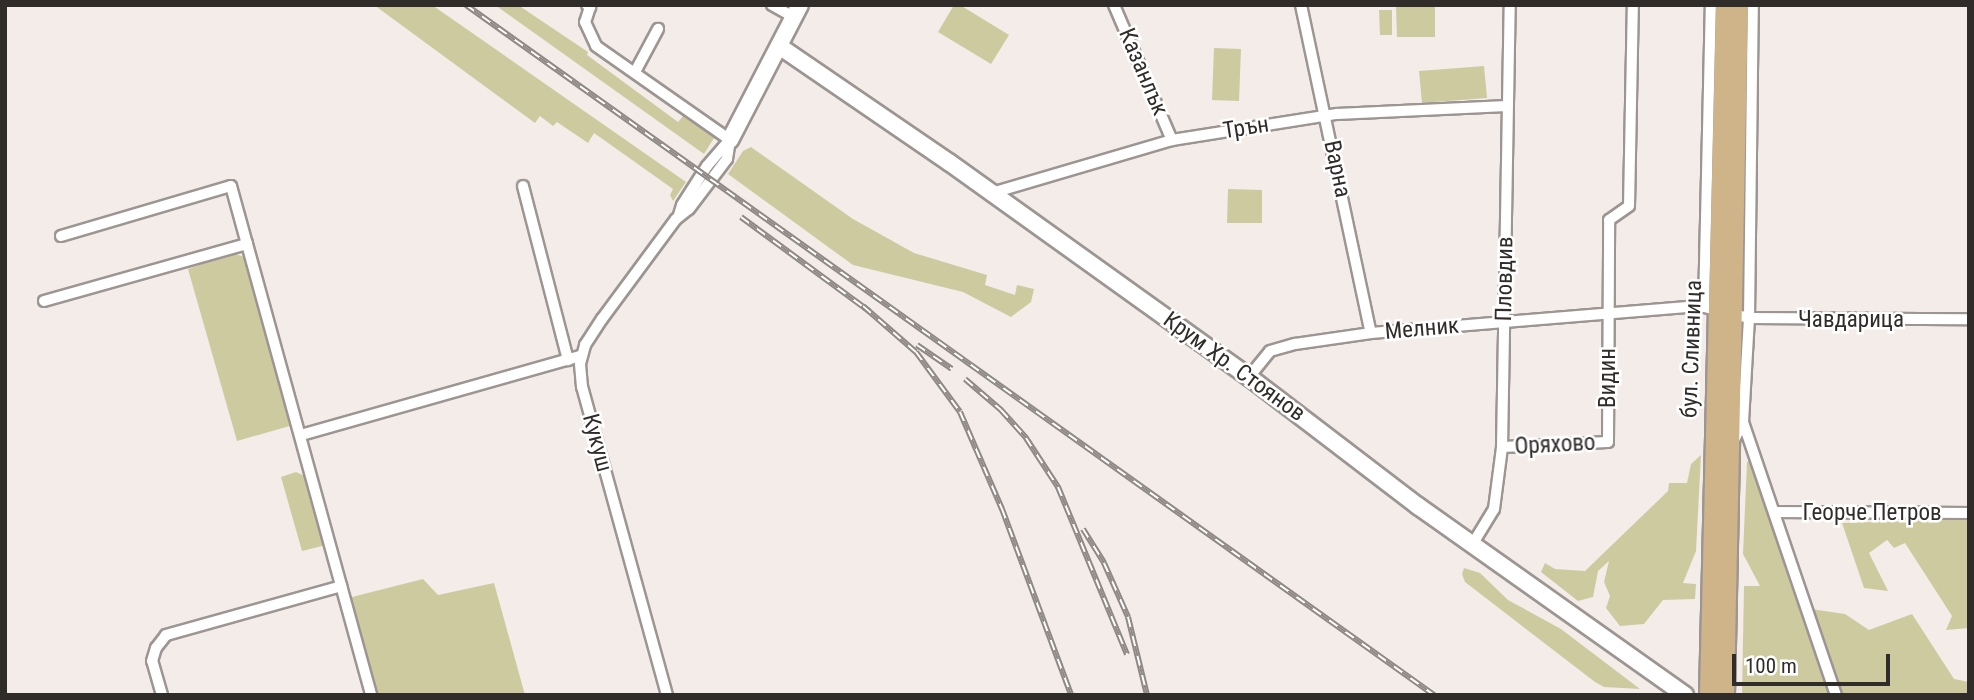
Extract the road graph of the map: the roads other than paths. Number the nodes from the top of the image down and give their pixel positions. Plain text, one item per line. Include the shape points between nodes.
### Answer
1 (587, 5) edge
2 (772, 5) edge
3 (1114, 5) edge
4 (1301, 5) edge
5 (1510, 5) edge
6 (1633, 5) edge
7 (1711, 5) edge
8 (1725, 5) edge
9 (1740, 5) edge
10 (1753, 5) edge
11 (797, 11) edge
12 (658, 29) dead end
13 (779, 46) junction
14 (635, 72) junction
15 (1507, 106) junction
16 (1325, 116) junction
17 (730, 140) junction
18 (1172, 140) junction
19 (523, 186) dead end
20 (992, 193) junction
21 (61, 236) dead end
22 (247, 244) junction
23 (44, 301) dead end
24 (1726, 312) junction
25 (1608, 314) junction
26 (1969, 319) edge
27 (1504, 323) junction
28 (1371, 333) junction
29 (581, 356) junction
30 (568, 360) junction
31 (1249, 377) junction
32 (1744, 422) junction
33 (301, 435) junction
34 (1608, 442) joint
35 (1502, 447) junction
36 (1728, 461) junction
37 (1775, 512) junction
38 (1969, 513) edge
39 (1472, 545) junction
40 (1719, 585) junction
41 (341, 586) junction
42 (162, 695) edge
43 (371, 695) edge
44 (667, 695) edge
45 (1685, 695) edge
46 (1709, 695) edge
47 (1725, 695) edge
48 (1836, 695) edge

1 - 14 street via 585,22 596,46
2 - 11 street
3 - 18 street, Казанлък
4 - 16 street, Варна
5 - 15 street, Пловдив
6 - 25 street, Видин via 1629,206 1609,220
7 - 24 street, бул. Сливница
8 - 24 main road, бул. Сливница
9 - 24 main road, бул. Сливница
10 - 24 street, бул. Сливница
11 - 13 street
12 - 14 street
13 - 17 street
13 - 20 street, Крум Хр. Стоянов
14 - 17 street
15 - 16 street, Трън
15 - 27 street, Пловдив
16 - 18 street, Трън
16 - 28 street, Варна
17 - 29 street via 727,159 601,319
18 - 20 street, Трън
19 - 30 street
20 - 31 street, Крум Хр. Стоянов
21 - 22 street via 231,186
22 - 23 street
22 - 33 street
24 - 25 street, Мелник
24 - 26 street, Чавдарица
24 - 32 street, бул. Сливница
24 - 36 main road, бул. Сливница
24 - 40 main road, бул. Сливница
25 - 27 street, Мелник
25 - 34 street, Видин
27 - 28 street, Мелник
27 - 35 street, Пловдив
28 - 31 street, Мелник via 1276,348
29 - 30 street
29 - 44 street, Кукуш via 582,387
30 - 33 street
31 - 39 street, Крум Хр. Стоянов
32 - 36 street, бул. Сливница
32 - 37 street
33 - 41 street
34 - 35 street, Оряхово
35 - 39 street, Пловдив via 1494,509
36 - 40 main road, бул. Сливница
37 - 38 street, Георче Петров
37 - 48 street
39 - 45 street, Крум Хр. Стоянов
40 - 46 main road, бул. Сливница
40 - 47 main road, бул. Сливница
41 - 42 street via 166,635 152,661
41 - 43 street

